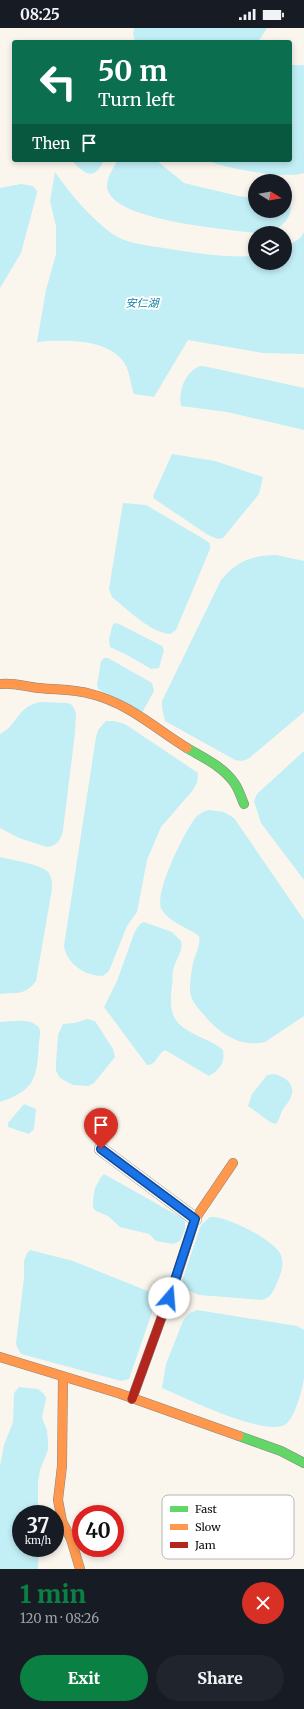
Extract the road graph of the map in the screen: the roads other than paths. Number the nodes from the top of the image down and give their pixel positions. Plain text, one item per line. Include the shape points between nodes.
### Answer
1 (0, 684) edge
2 (244, 804) dead end
3 (101, 1149) dead end
4 (233, 1163) dead end
5 (195, 1219) junction
6 (0, 1357) edge
7 (63, 1376) junction
8 (132, 1399) junction
9 (304, 1463) edge
10 (80, 1569) edge

1 - 2 street via 12,683 34,688 70,690 112,701 144,719 229,776 238,788
3 - 5 street
4 - 5 street
5 - 8 street
6 - 7 street
7 - 8 street
7 - 10 street via 62,1466 58,1500 62,1521 71,1539
8 - 9 street via 281,1451

